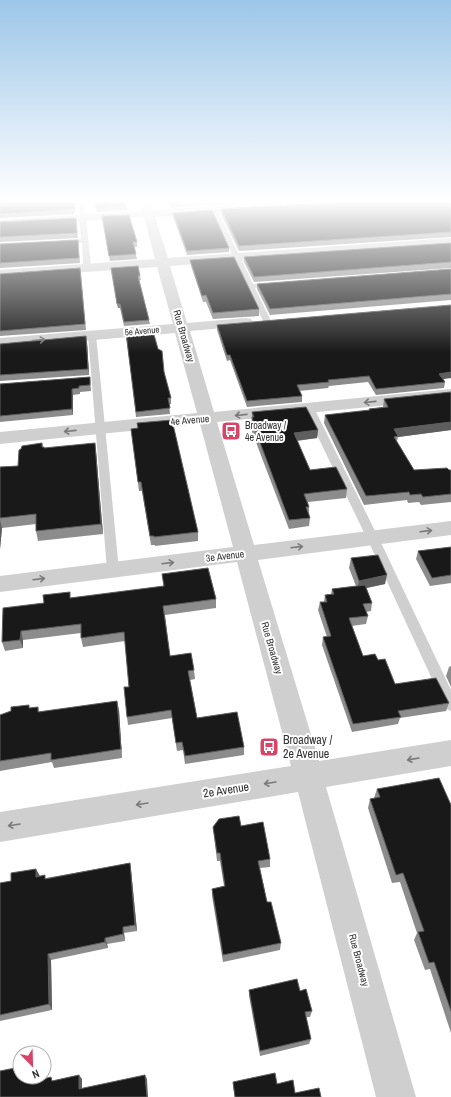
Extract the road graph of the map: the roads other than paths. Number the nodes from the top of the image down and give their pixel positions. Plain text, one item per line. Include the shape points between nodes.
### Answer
1 (85, 251) edge
2 (160, 251) edge
3 (234, 251) edge
4 (320, 251) edge
5 (237, 257) junction
6 (163, 262) junction
7 (87, 267) junction
8 (0, 274) edge
9 (281, 284) edge
10 (250, 286) junction
11 (282, 319) edge
12 (267, 321) junction
13 (181, 328) junction
14 (92, 335) junction
15 (0, 343) edge
16 (451, 394) edge
17 (308, 408) junction
18 (207, 418) junction
19 (100, 428) junction
20 (0, 438) edge
21 (451, 528) edge
22 (372, 538) junction
23 (246, 553) junction
24 (113, 570) junction
25 (0, 584) edge
26 (451, 705) edge
27 (451, 753) edge
28 (309, 777) junction
29 (0, 827) edge
30 (396, 1097) edge

1 - 7 lane
2 - 6 street, Rue Broadway
3 - 5 lane
4 - 5 street
5 - 6 street
5 - 10 lane
6 - 7 street
6 - 13 street, Rue Broadway
7 - 8 street
9 - 10 lane
10 - 12 lane
11 - 12 street, 5e Avenue
12 - 13 street, 5e Avenue
13 - 14 street, 5e Avenue
13 - 18 street, Rue Broadway
15 -> 14 street, 5e Avenue
14 - 19 lane via 93,378
16 -> 17 street, 4e Avenue
17 -> 18 street, 4e Avenue
17 - 22 lane
18 - 19 street, 4e Avenue
18 - 23 street, Rue Broadway
19 -> 20 street, 4e Avenue
19 - 24 lane
22 -> 21 street, 3e Avenue
23 -> 22 street, 3e Avenue
22 - 26 lane
24 -> 23 street, 3e Avenue
23 - 28 street, Rue Broadway
25 -> 24 street, 3e Avenue
27 -> 28 street, 2e Avenue
28 -> 29 street, 2e Avenue
28 - 30 street, Rue Broadway

